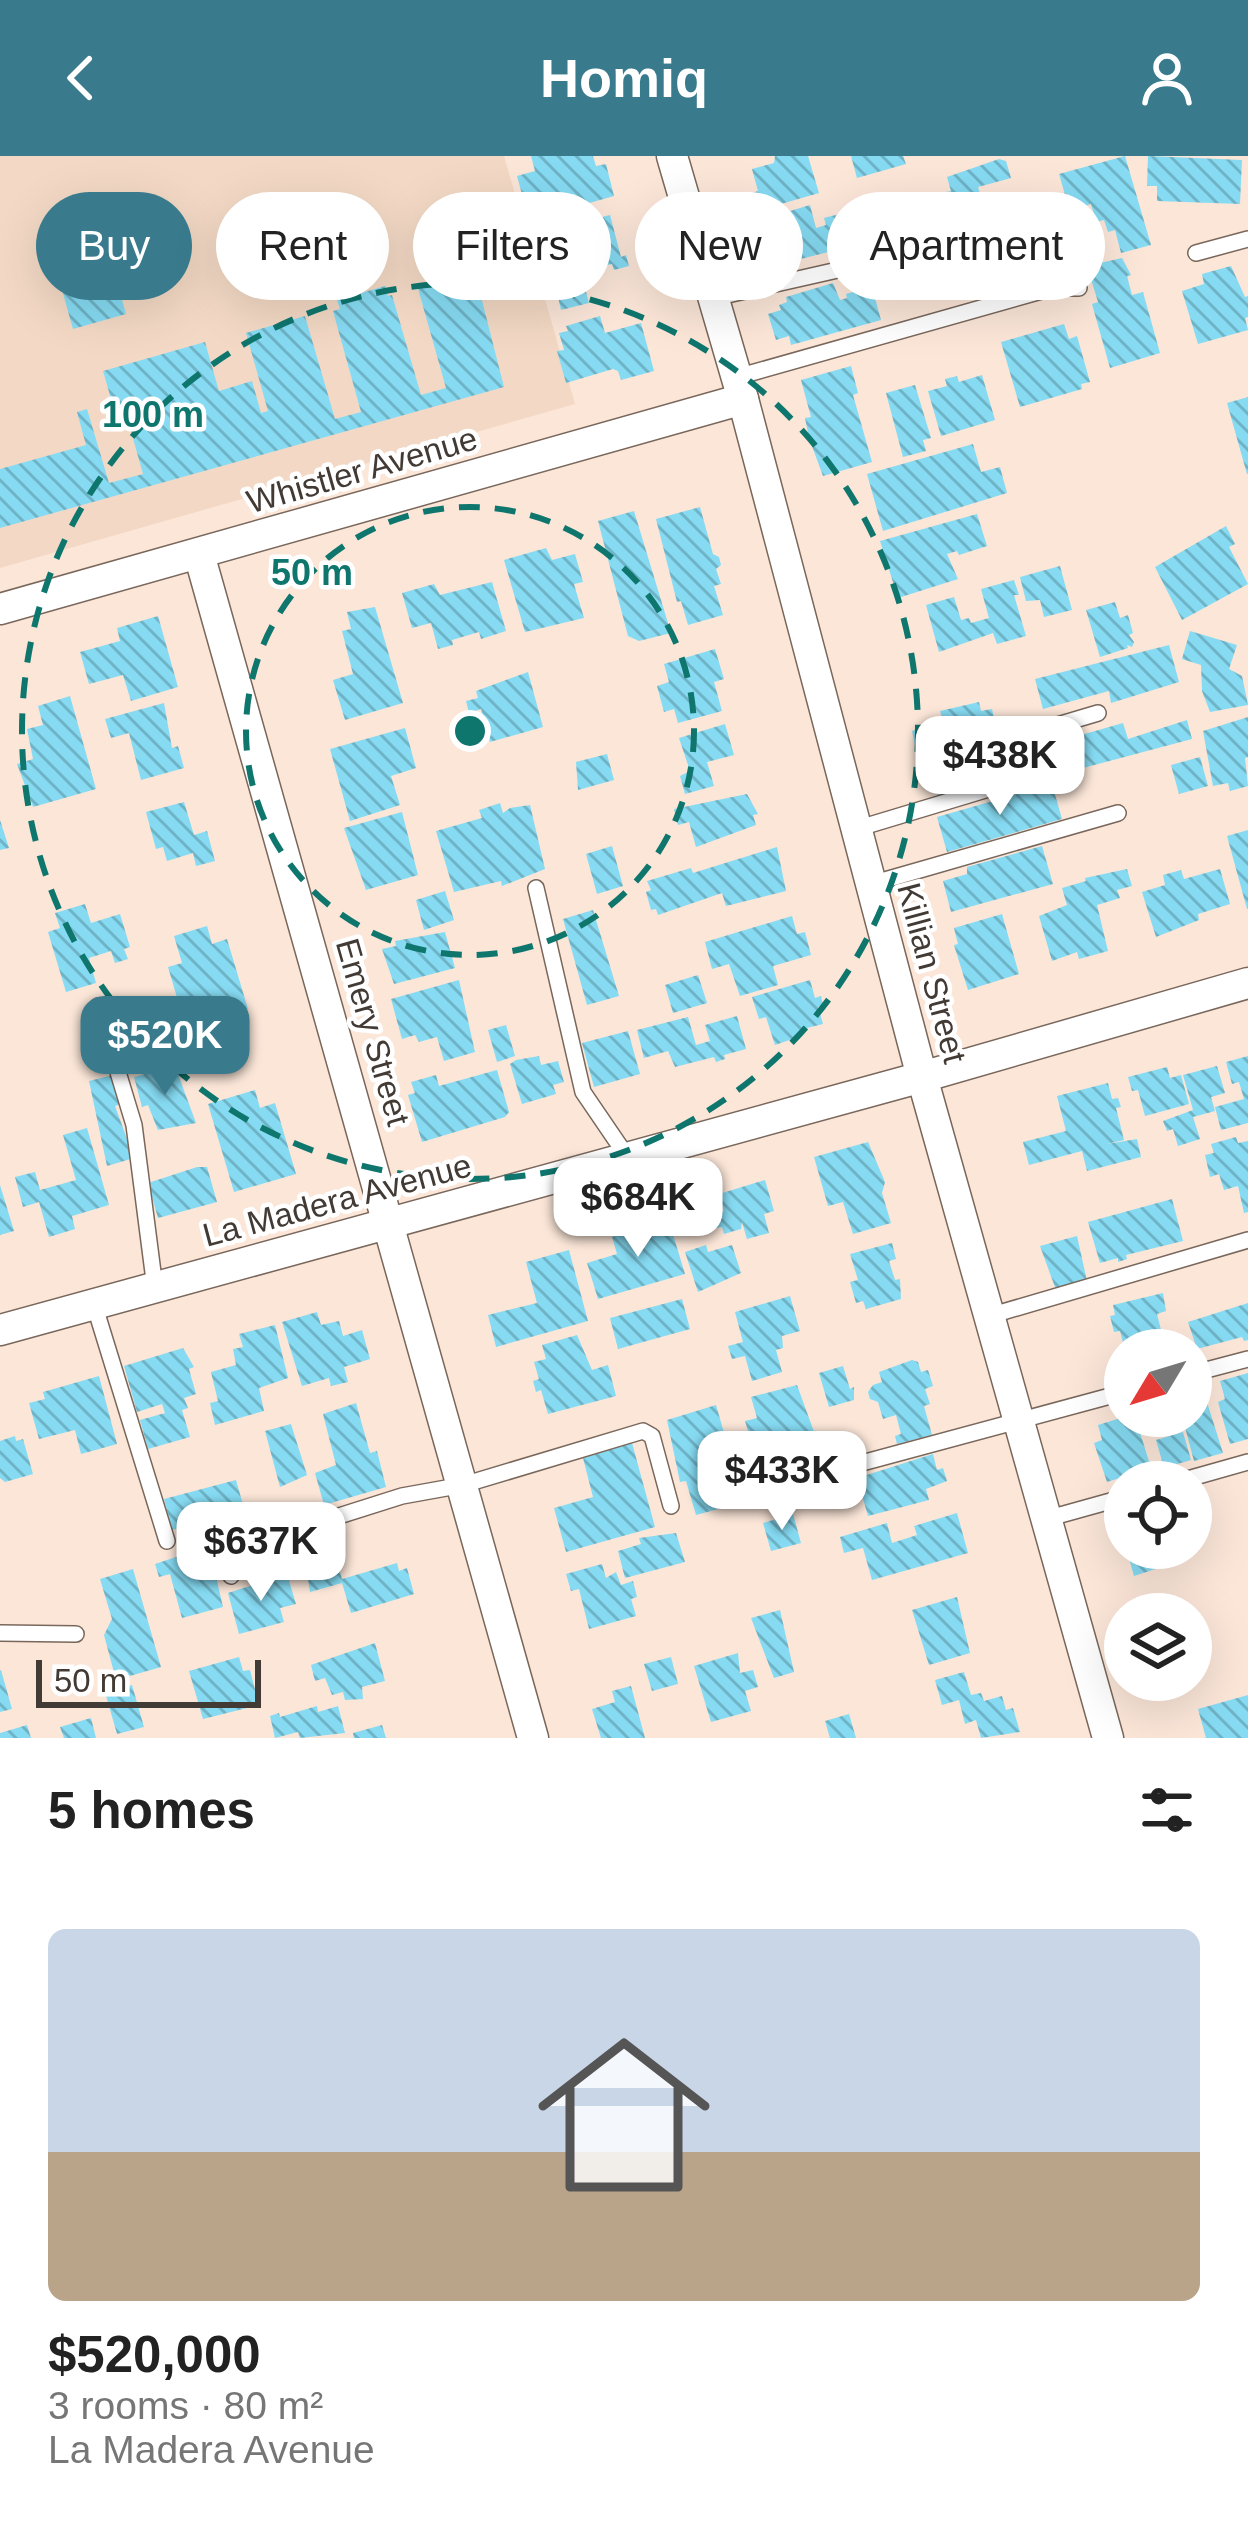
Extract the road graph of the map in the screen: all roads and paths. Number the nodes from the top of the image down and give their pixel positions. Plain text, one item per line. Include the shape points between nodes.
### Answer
1 (672, 156) edge
2 (683, 192) edge
3 (1248, 239) edge
4 (1196, 253) dead end
5 (715, 300) edge
6 (1015, 300) edge
7 (740, 388) junction
8 (199, 554) junction
9 (0, 610) edge
10 (1098, 713) dead end
11 (1118, 813) dead end
12 (856, 829) junction
13 (871, 884) junction
14 (536, 888) dead end
15 (1248, 983) edge
16 (98, 1006) dead end
17 (922, 1078) junction
18 (628, 1158) junction
19 (390, 1223) junction
20 (1248, 1240) edge
21 (155, 1288) junction
22 (94, 1304) junction
23 (989, 1316) junction
24 (0, 1330) edge
25 (1248, 1359) edge
26 (1212, 1368) edge
27 (1104, 1398) edge
28 (1018, 1421) junction
29 (1248, 1462) edge
30 (1212, 1472) edge
31 (821, 1474) dead end
32 (463, 1485) junction
33 (1104, 1503) edge
34 (671, 1506) dead end
35 (1046, 1519) junction
36 (166, 1541) dead end
37 (231, 1576) dead end
38 (0, 1633) edge
39 (76, 1634) dead end
40 (533, 1738) edge
41 (1108, 1738) edge

1 - 2 street, Killian Street
3 - 4 lane
5 - 7 street, Killian Street
6 - 7 lane
7 - 8 street, Whistler Avenue
7 - 12 street, Killian Street
8 - 9 street, Whistler Avenue
8 - 19 street, Emery Street
10 - 12 lane via 1017,737 992,788
11 - 13 lane
12 - 13 street, Killian Street
13 - 17 street, Killian Street
14 - 18 lane via 583,1093
15 - 17 street, La Madera Avenue
16 - 21 lane via 134,1125
17 - 18 street, La Madera Avenue
17 - 23 street, Killian Street
18 - 19 street, La Madera Avenue
19 - 21 street, La Madera Avenue
19 - 32 street, Emery Street
20 - 23 lane
21 - 22 street, La Madera Avenue
22 - 24 street, La Madera Avenue
22 - 36 lane
23 - 28 street, Killian Street
25 - 26 lane
27 - 28 lane
28 - 31 lane
28 - 35 street, Killian Street
29 - 30 lane
32 - 34 lane via 648,1431
32 - 37 lane via 274,1538 249,1551
32 - 40 street, Emery Street
33 - 35 lane
35 - 41 street, Killian Street
38 - 39 lane

